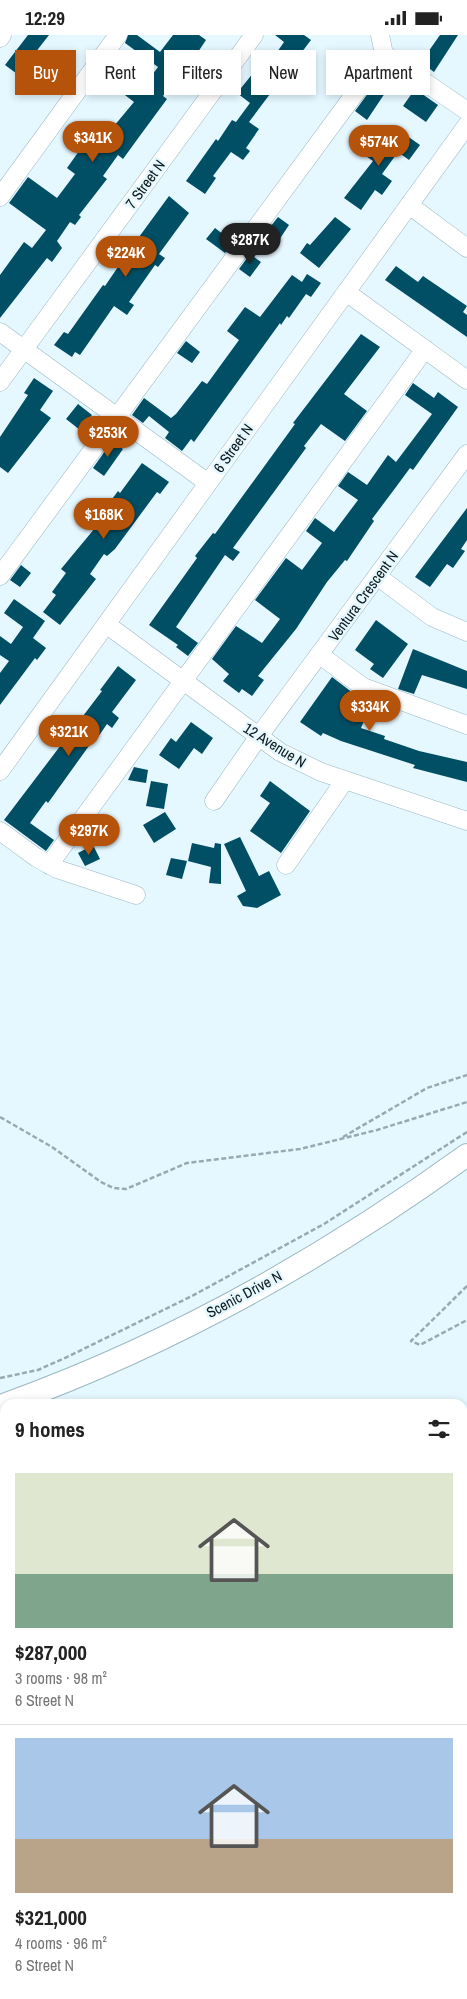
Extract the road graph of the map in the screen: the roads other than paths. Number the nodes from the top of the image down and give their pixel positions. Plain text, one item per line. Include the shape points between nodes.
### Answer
1 (118, 35) edge
2 (254, 35) edge
3 (380, 35) edge
4 (383, 50) edge
5 (430, 86) edge
6 (354, 95) edge
7 (467, 111) edge
8 (467, 125) edge
9 (0, 197) edge
10 (409, 205) junction
11 (467, 248) edge
12 (346, 292) junction
13 (0, 333) edge
14 (23, 349) junction
15 (425, 349) junction
16 (467, 380) edge
17 (0, 382) edge
18 (116, 417) junction
19 (467, 454) edge
20 (208, 483) junction
21 (0, 576) edge
22 (378, 576) junction
23 (106, 625) junction
24 (464, 625) edge
25 (320, 655) junction
26 (182, 681) junction
27 (467, 725) edge
28 (259, 737) junction
29 (0, 771) edge
30 (345, 780) junction
31 (214, 801) dead end
32 (467, 821) edge
33 (0, 831) edge
34 (49, 865) junction
35 (286, 865) dead end
36 (136, 895) dead end
37 (467, 1155) edge
38 (17, 1399) edge

1 - 9 street
2 - 14 street, 7 Street N
3 - 4 street
5 - 7 street
6 - 18 street
8 - 10 street, 6 Street N
10 - 11 street
10 - 12 street, 6 Street N
12 - 15 street
12 - 20 street, 6 Street N
13 - 14 street
14 - 17 street, 7 Street N
14 - 18 street
15 - 16 street
15 - 26 street
18 - 20 street
18 - 21 street
19 - 22 street, Ventura Crescent N
20 - 23 street, 6 Street N
22 - 24 street via 432,617
22 - 25 street, Ventura Crescent N
23 - 26 street, 12 Avenue N
23 - 29 street, 6 Street N
25 - 27 street via 363,687
25 - 28 street, Ventura Crescent N
26 - 28 street, 12 Avenue N
26 - 34 street
28 - 30 street, 12 Avenue N via 299,762
28 - 31 street, Ventura Crescent N
30 - 32 street, 12 Avenue N
30 - 35 street
33 - 34 street
34 - 36 street
37 - 38 main road, Scenic Drive N via 341,1239 251,1291 140,1348

